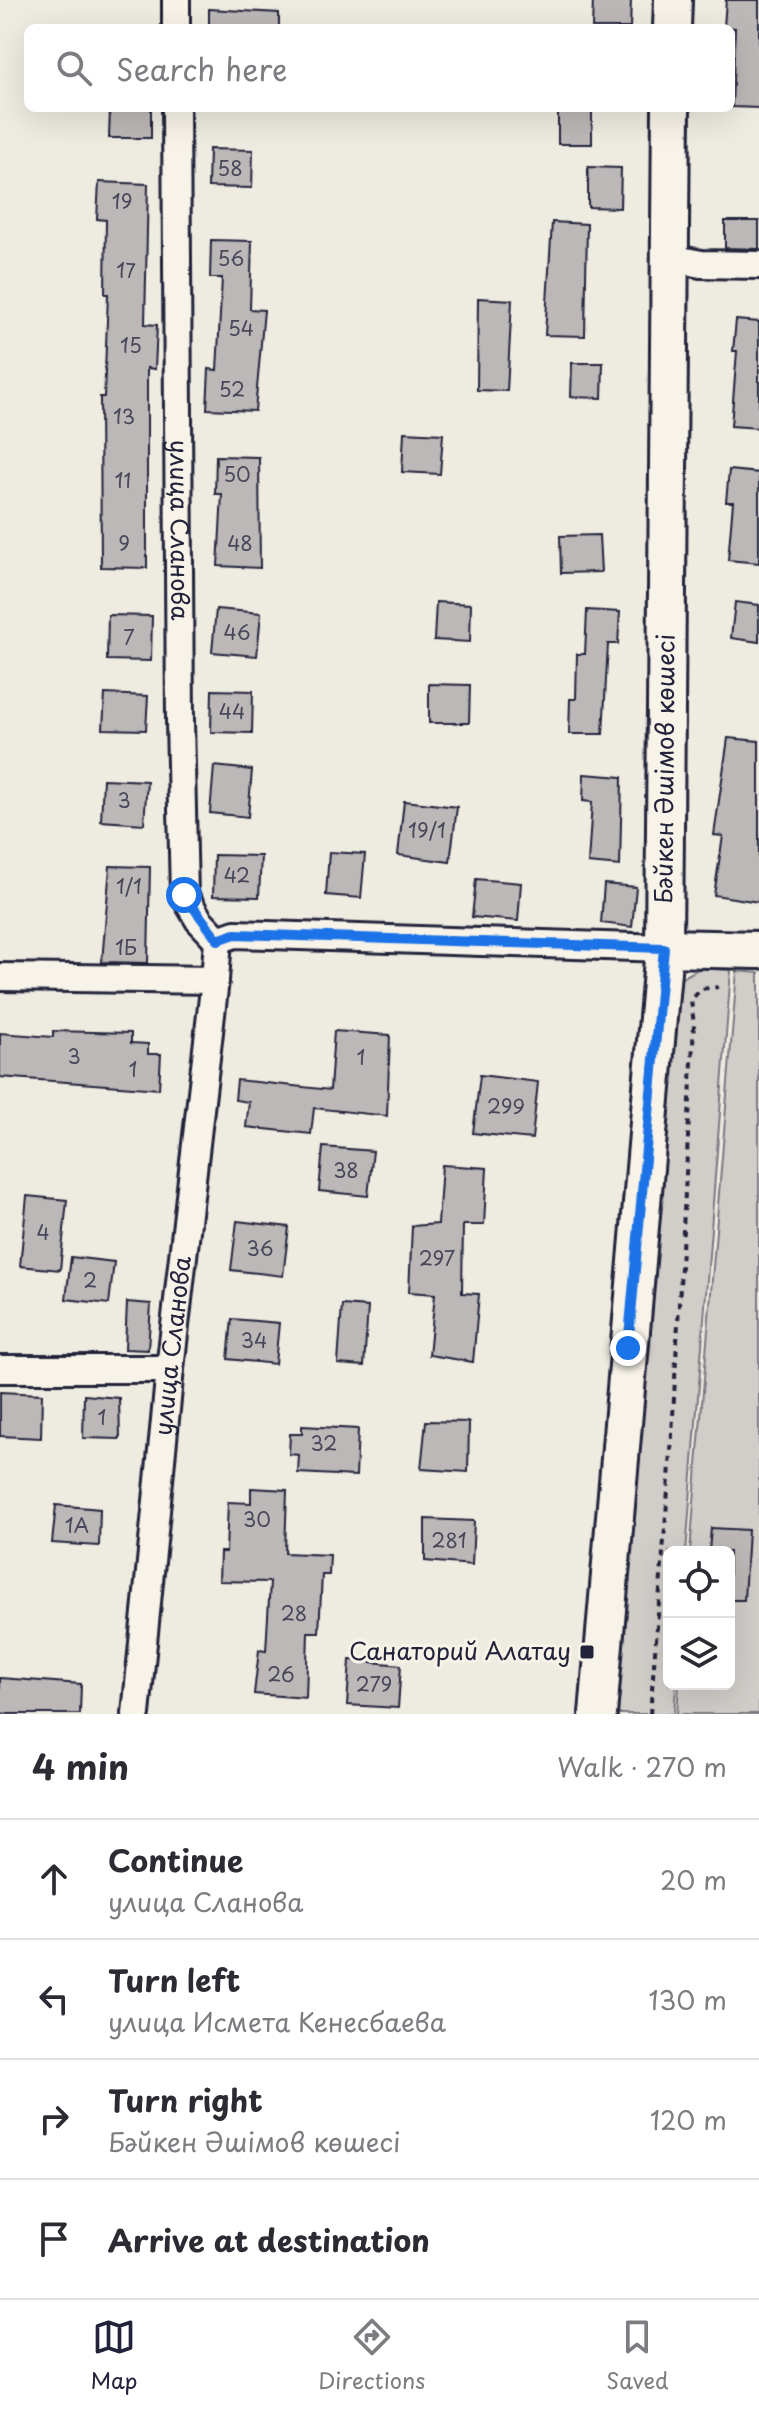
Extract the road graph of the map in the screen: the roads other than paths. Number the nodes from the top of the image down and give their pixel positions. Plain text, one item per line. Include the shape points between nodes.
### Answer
1 (176, 0) edge
2 (673, 0) edge
3 (176, 24) edge
4 (672, 24) edge
5 (176, 112) edge
6 (671, 112) edge
7 (670, 258) junction
8 (759, 265) edge
9 (218, 940) junction
10 (664, 948) junction
11 (759, 950) edge
12 (0, 977) edge
13 (215, 980) junction
14 (0, 1369) edge
15 (170, 1369) junction
16 (136, 1714) edge
17 (598, 1714) edge

1 - 3 street
2 - 4 main road
5 - 9 street, улица Сланова via 184,895
6 - 7 main road, Бәйкен Әшімов көшесі
7 - 8 street
7 - 10 main road, Бәйкен Әшімов көшесі
9 - 10 street via 235,934
9 - 13 street, улица Сланова
10 - 11 main road
10 - 17 main road, Бәйкен Әшімов көшесі
12 - 13 street
13 - 15 street, улица Сланова
14 - 15 street
15 - 16 street, улица Сланова

